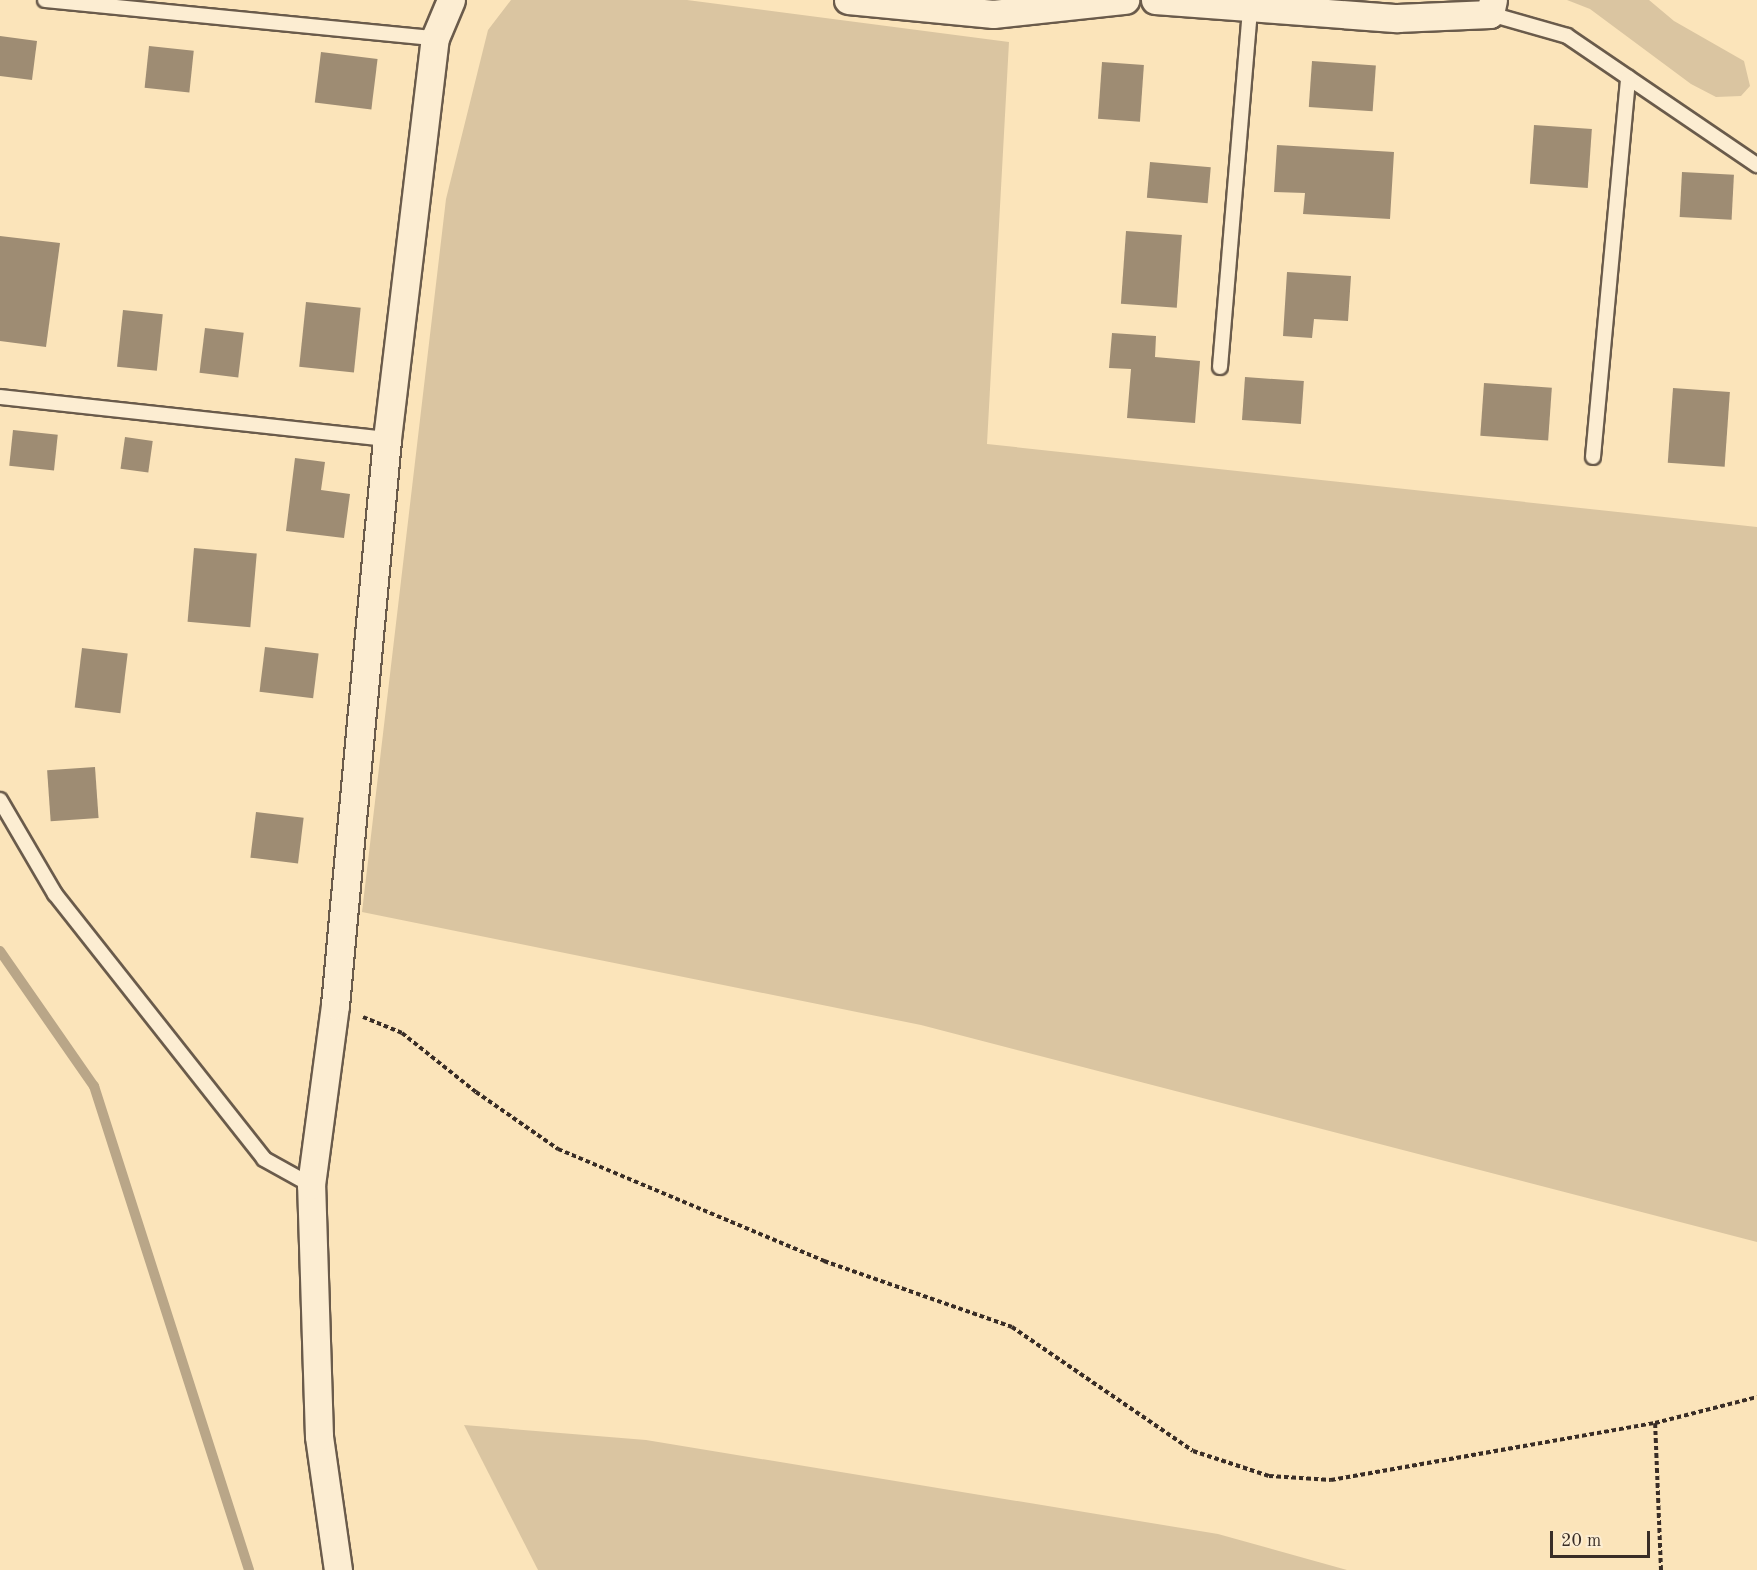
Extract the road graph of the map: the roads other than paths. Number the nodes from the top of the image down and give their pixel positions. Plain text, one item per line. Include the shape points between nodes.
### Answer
1 (45, 0) edge
2 (1125, 0) edge
3 (1155, 0) edge
4 (859, 1) edge
5 (1250, 7) junction
6 (1492, 7) edge
7 (443, 13) edge
8 (1629, 78) junction
9 (1757, 165) edge
10 (1220, 368) dead end
11 (0, 397) edge
12 (387, 439) junction
13 (1593, 457) dead end
14 (0, 800) edge
15 (311, 1185) junction
16 (338, 1570) edge

1 - 7 lane
2 - 4 street via 993,14
3 - 5 street
5 - 6 street via 1397,18
5 - 10 lane
6 - 8 lane via 1567,36
7 - 12 street
8 - 9 lane
8 - 13 lane
11 - 12 lane
12 - 15 street via 335,1005
14 - 15 lane via 54,894 264,1160
15 - 16 street via 320,1436

